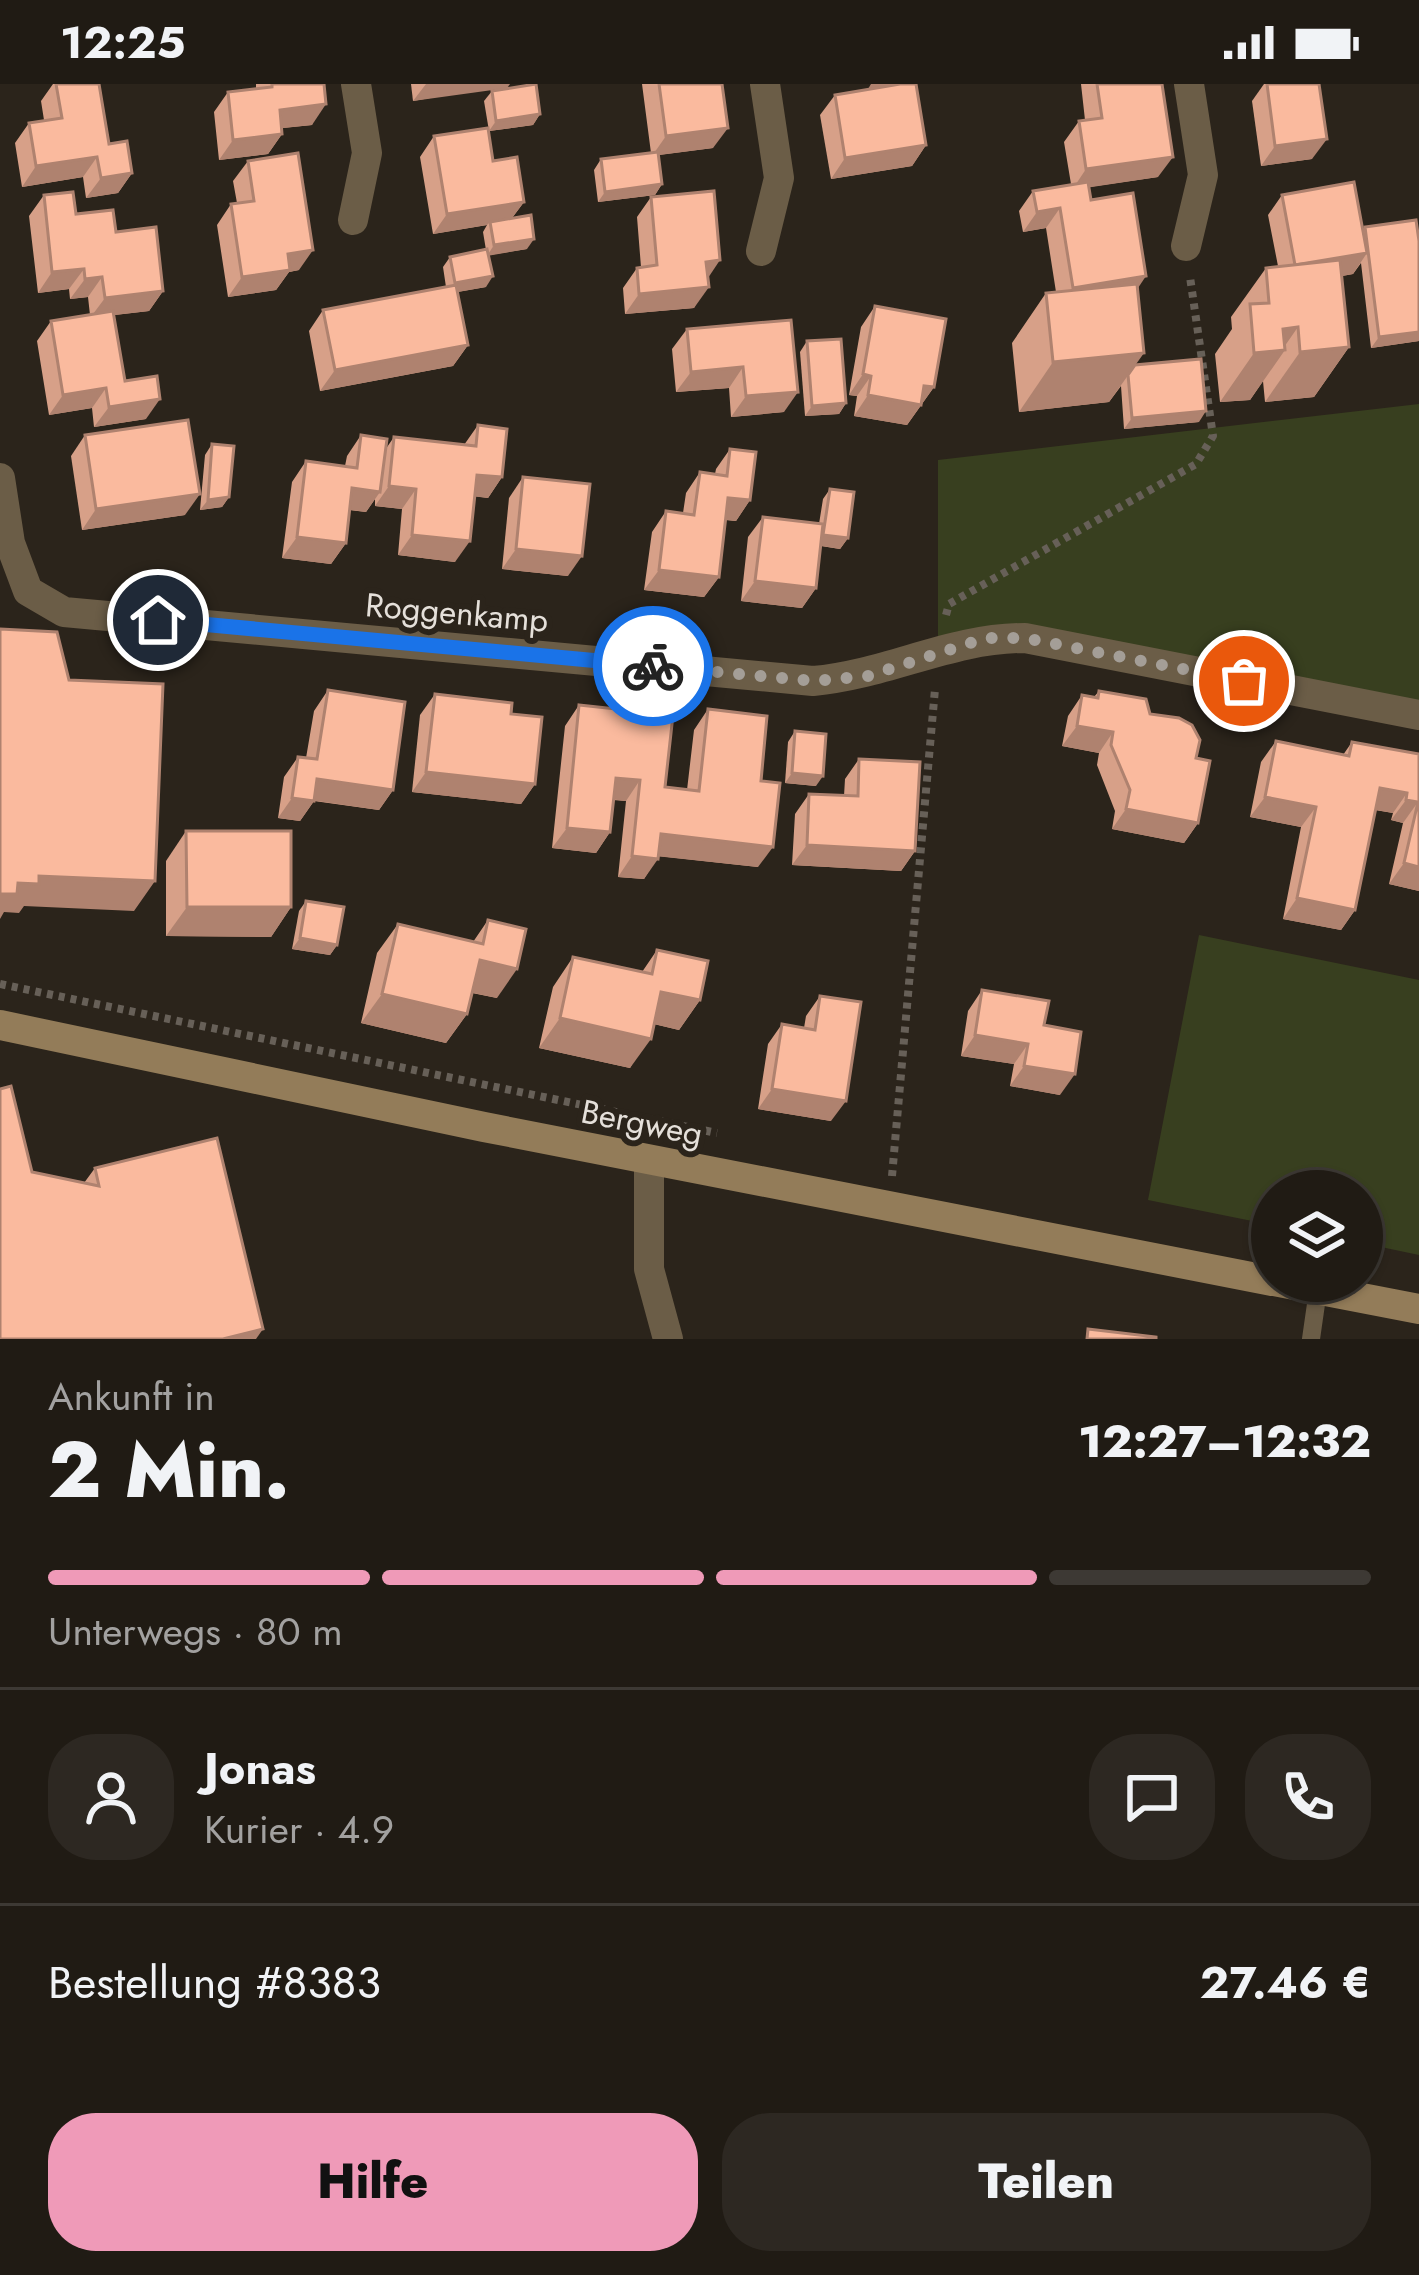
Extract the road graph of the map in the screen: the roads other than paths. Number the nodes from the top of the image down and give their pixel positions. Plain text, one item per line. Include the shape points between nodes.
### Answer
1 (356, 84) edge
2 (765, 84) edge
3 (1190, 84) edge
4 (353, 220) dead end
5 (1186, 246) road end
6 (761, 251) dead end
7 (0, 478) edge
8 (1419, 715) edge
9 (0, 1025) edge
10 (649, 1160) junction
11 (1251, 1277) edge
12 (1316, 1302) edge
13 (1383, 1302) edge
14 (1419, 1309) edge
15 (668, 1339) edge
16 (1311, 1339) edge

1 - 4 street via 367,154
2 - 6 street via 779,178
3 - 5 street via 1203,176
7 - 8 street, Roggenkamp via 28,591 64,612 814,681 868,676 986,638 1025,638
9 - 10 main road, Bergweg
10 - 11 main road, Bergweg
10 - 15 street via 649,1269
12 - 16 lane
13 - 14 main road, Bergweg

